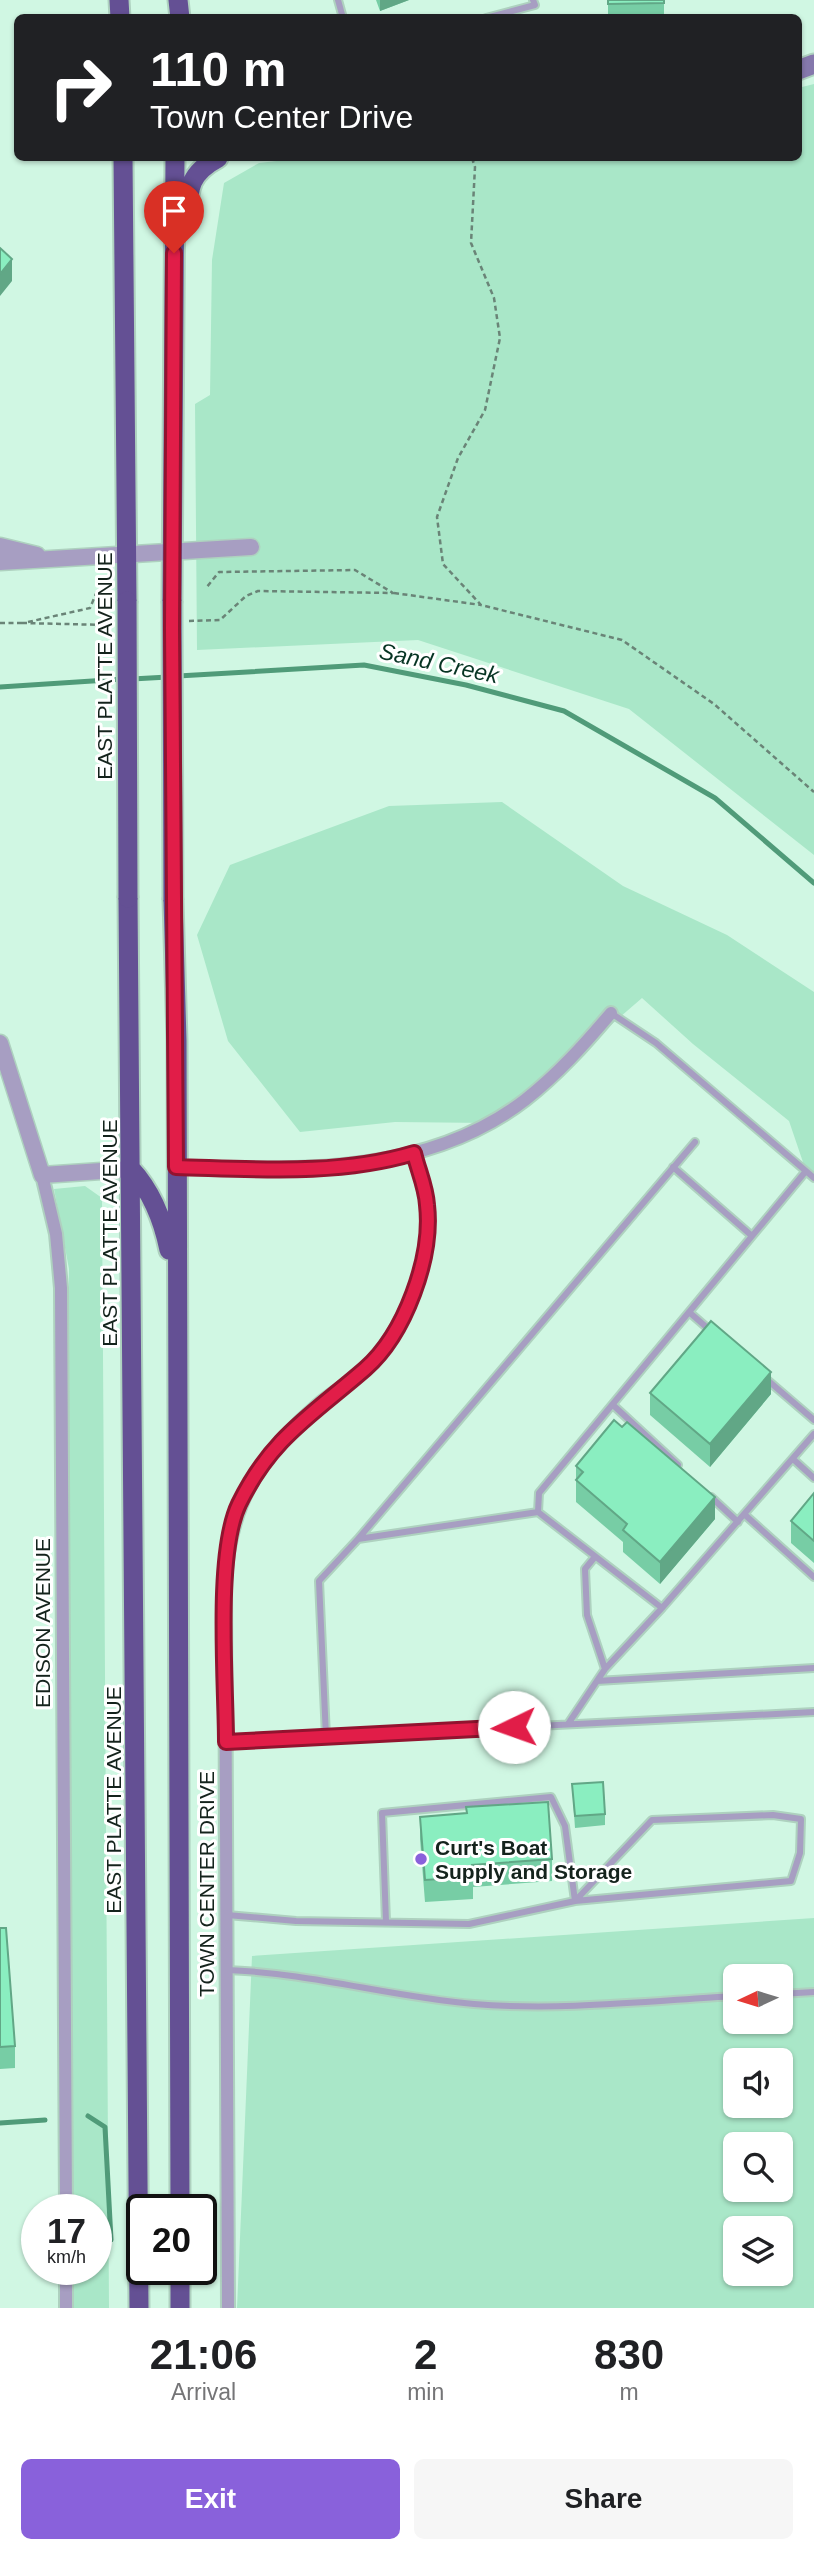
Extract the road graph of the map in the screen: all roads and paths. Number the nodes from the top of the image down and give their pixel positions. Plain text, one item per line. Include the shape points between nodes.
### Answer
1 (533, 0) edge
2 (501, 14) edge
3 (122, 161) edge
4 (175, 161) edge
5 (214, 161) edge
6 (473, 161) edge
7 (174, 390) junction
8 (0, 546) edge
9 (251, 547) dead end
10 (173, 551) junction
11 (127, 554) junction
12 (49, 558) junction
13 (0, 562) edge
14 (98, 589) dead end
15 (206, 589) dead end
16 (393, 593) junction
17 (481, 605) junction
18 (180, 622) dead end
19 (0, 623) edge
20 (22, 623) junction
21 (112, 625) dead end
22 (814, 792) edge
23 (611, 1013) joint
24 (0, 1043) edge
25 (695, 1142) dead end
26 (414, 1153) junction
27 (176, 1167) junction
28 (673, 1167) junction
29 (131, 1169) junction
30 (806, 1171) junction
31 (42, 1175) junction
32 (814, 1178) edge
33 (752, 1236) junction
34 (176, 1300) junction
35 (689, 1312) junction
36 (720, 1339) edge
37 (762, 1375) edge
38 (612, 1405) junction
39 (814, 1420) edge
40 (814, 1434) edge
41 (793, 1459) junction
42 (680, 1468) edge
43 (814, 1478) edge
44 (709, 1495) edge
45 (538, 1512) junction
46 (744, 1514) junction
47 (738, 1522) junction
48 (358, 1539) junction
49 (594, 1558) junction
50 (814, 1577) edge
51 (662, 1608) junction
52 (814, 1668) edge
53 (605, 1669) junction
54 (597, 1681) junction
55 (814, 1712) edge
56 (568, 1724) junction
57 (326, 1737) junction
58 (226, 1742) junction
59 (575, 1901) junction
60 (225, 1915) junction
61 (386, 1923) junction
62 (225, 1970) junction
63 (814, 1992) edge
64 (793, 1993) edge
65 (723, 1997) edge
66 (66, 2194) edge
67 (180, 2194) edge
68 (66, 2285) edge
69 (180, 2285) edge
70 (66, 2308) edge
71 (139, 2308) edge
72 (180, 2308) edge
73 (228, 2308) edge

1 - 2 lane via 535,5
3 - 11 highway, EAST PLATTE AVENUE
4 - 7 highway
5 - 7 highway via 194,175 189,189
6 - 17 path via 471,243 495,298 500,338 485,410 458,458 437,517 443,564
7 - 10 highway
8 - 12 street
9 - 10 street
10 - 11 street
10 - 27 highway, bridge
11 - 12 street
11 - 29 highway, EAST PLATTE AVENUE, bridge
12 - 13 street
14 - 20 path via 90,608
15 - 16 path via 219,572 355,570
16 - 17 path
16 - 18 path via 258,591 220,620
17 - 22 path via 622,640 714,704
19 - 20 path
20 - 21 path
23 - 26 street via 575,1056 523,1101 471,1132
23 - 30 lane via 656,1043
24 - 31 street, EDISON AVENUE
25 - 28 lane
26 - 27 street via 388,1161 321,1168
26 - 58 street, TOWN CENTER DRIVE via 427,1205 426,1234 422,1265 404,1316 367,1367 319,1404 271,1454 237,1507 226,1559
27 - 34 highway
28 - 33 lane
28 - 48 lane
29 - 31 street
29 - 34 highway via 158,1209
29 - 71 highway, EAST PLATTE AVENUE
30 - 32 lane
30 - 33 lane
31 - 66 street, EDISON AVENUE via 56,1234 61,1288
33 - 35 lane
34 - 67 highway
35 - 36 lane
35 - 38 lane
37 - 39 lane
38 - 42 lane
38 - 45 lane via 539,1493
40 - 41 lane
41 - 43 lane
41 - 46 lane
44 - 47 lane
45 - 48 lane
45 - 49 lane
46 - 47 lane
46 - 50 lane
47 - 51 lane
48 - 57 lane via 319,1581
49 - 51 lane
49 - 53 lane via 585,1569 587,1615
51 - 53 lane
52 - 54 lane
53 - 54 lane
54 - 56 lane
55 - 56 lane
56 - 57 lane
57 - 58 lane
58 - 60 street, TOWN CENTER DRIVE
59 - 59 lane via 792,1881 800,1853 801,1819 773,1815 652,1820
59 - 61 lane via 469,1924
59 - 61 lane via 565,1826 551,1797 382,1813
60 - 61 lane
60 - 62 street, TOWN CENTER DRIVE
62 - 65 lane via 315,1978 476,2004 589,2005
62 - 73 street, TOWN CENTER DRIVE
63 - 64 lane
68 - 70 street
69 - 72 highway

